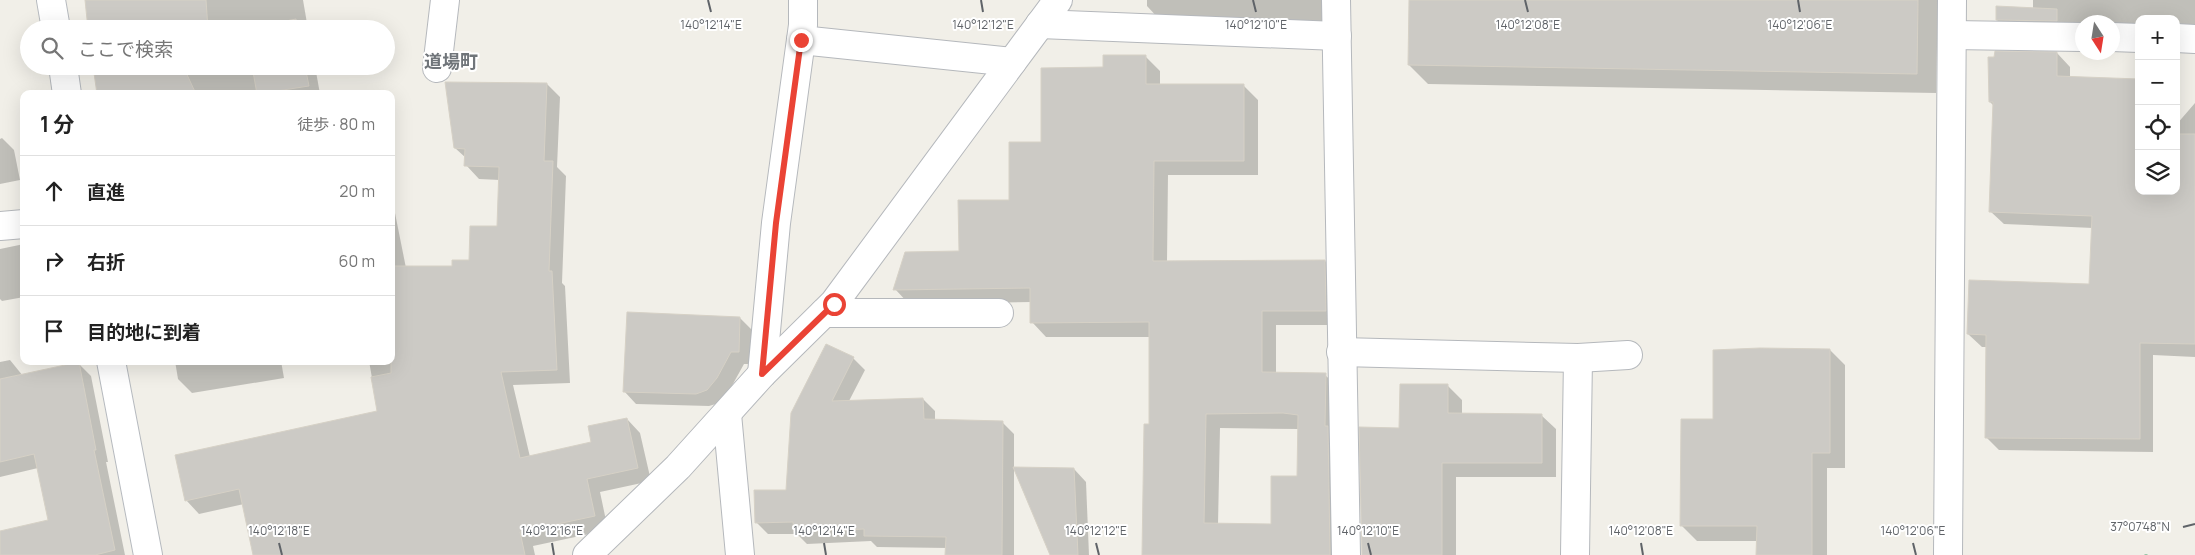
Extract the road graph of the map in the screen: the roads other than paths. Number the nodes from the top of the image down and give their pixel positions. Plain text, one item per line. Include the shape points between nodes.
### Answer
1 (52, 0) edge
2 (445, 0) edge
3 (804, 0) edge
4 (1058, 0) edge
5 (1336, 0) edge
6 (1952, 0) edge
7 (55, 20) edge
8 (1040, 24) junction
9 (1952, 35) junction
10 (1337, 36) junction
11 (2075, 37) edge
12 (2120, 37) edge
13 (2135, 38) edge
14 (2180, 38) edge
15 (2195, 38) edge
16 (801, 40) junction
17 (1012, 62) junction
18 (437, 68) dead end
19 (64, 75) edge
20 (66, 90) edge
21 (20, 224) edge
22 (0, 226) edge
23 (824, 313) junction
24 (999, 313) dead end
25 (1342, 352) junction
26 (1628, 355) dead end
27 (1578, 358) junction
28 (112, 365) edge
29 (762, 374) junction
30 (727, 414) junction
31 (148, 555) edge
32 (587, 555) edge
33 (740, 555) edge
34 (1346, 555) edge
35 (1575, 555) edge
36 (1948, 555) edge

1 - 7 street
2 - 18 street
3 - 16 street
4 - 8 street
5 - 10 street
6 - 9 street
8 - 10 street
8 - 17 street
9 - 11 street
9 - 36 street
10 - 25 street
12 - 13 street
14 - 15 street
16 - 17 street
16 - 29 street via 776,223
17 - 23 street via 834,304
19 - 20 street
21 - 22 street
23 - 24 street
23 - 29 street
25 - 27 street
25 - 34 street
26 - 27 street
27 - 35 street
28 - 31 street
29 - 30 street
30 - 32 street via 678,468
30 - 33 street

